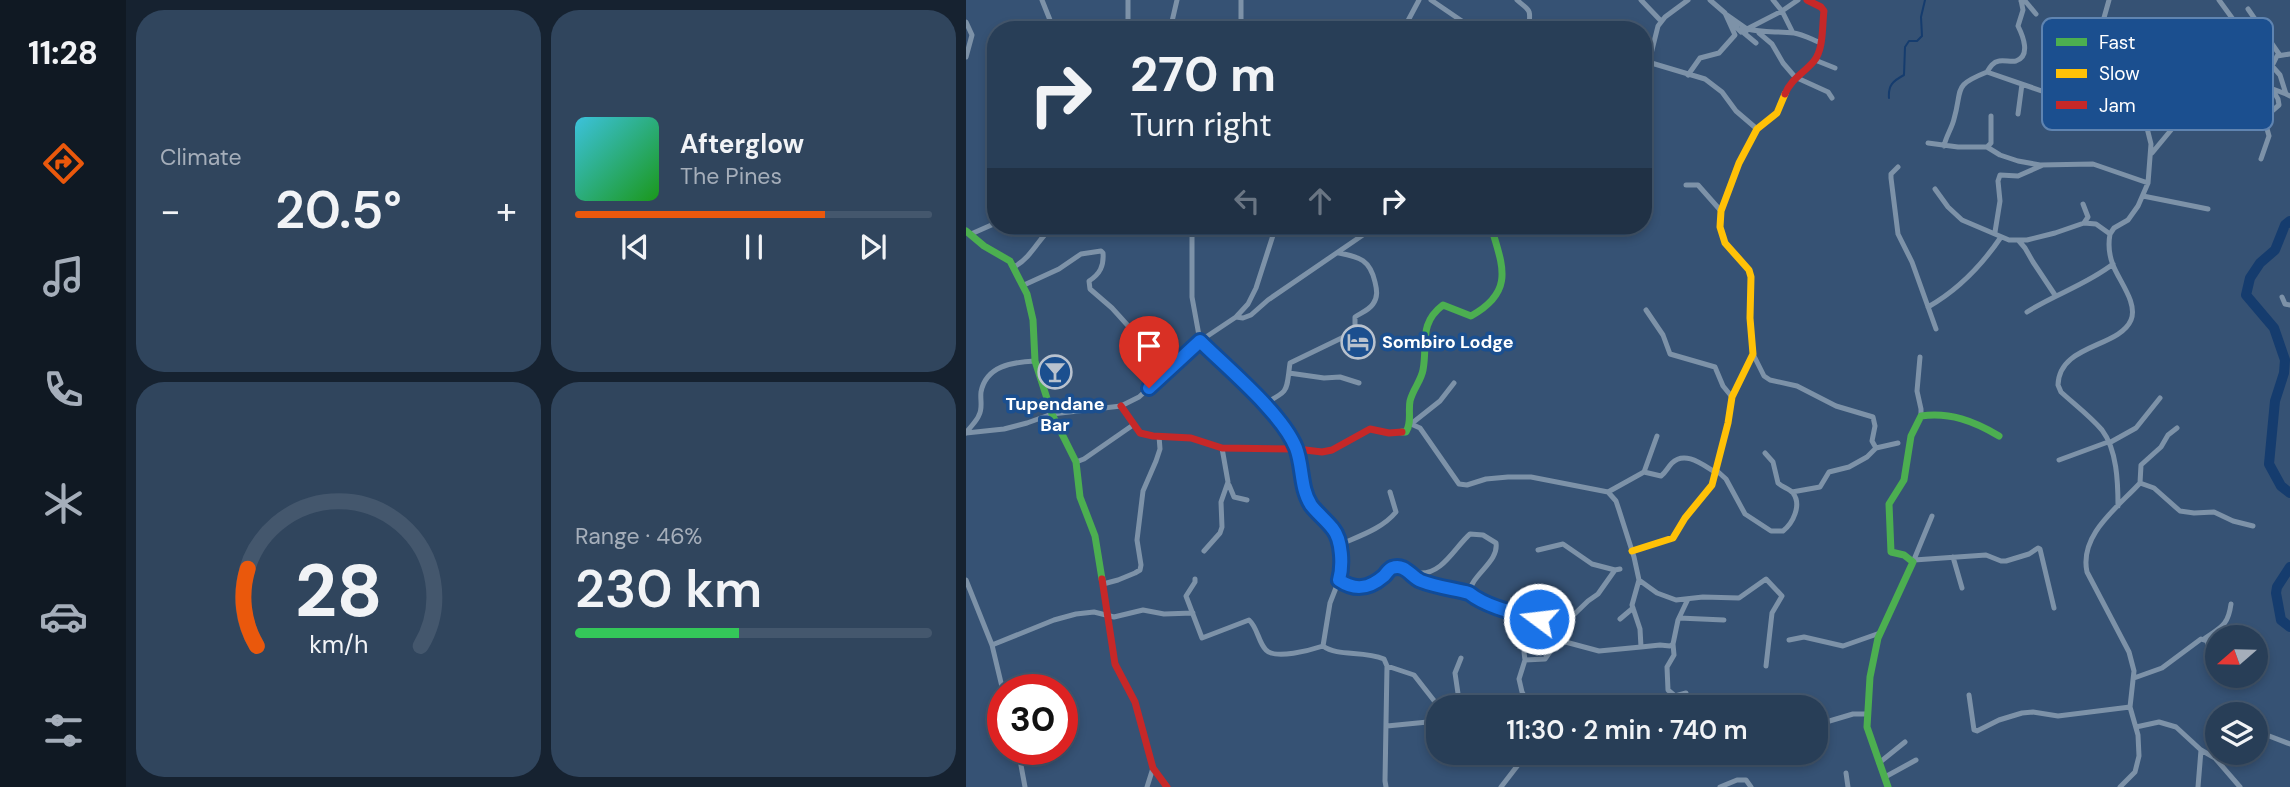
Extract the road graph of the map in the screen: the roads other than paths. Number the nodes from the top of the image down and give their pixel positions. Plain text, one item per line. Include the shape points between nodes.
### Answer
1 (1042, 0) edge
2 (1128, 0) edge
3 (1177, 0) edge
4 (1241, 0) edge
5 (1419, 0) edge
6 (1431, 0) edge
7 (1517, 0) edge
8 (1641, 0) edge
9 (1688, 0) edge
10 (1710, 0) edge
11 (1773, 0) edge
12 (1798, 0) edge
13 (1807, 0) edge
14 (2021, 0) edge
15 (2109, 0) edge
16 (2219, 0) edge
17 (2031, 2) edge
18 (2248, 9) dead end
19 (1782, 11) junction
20 (1725, 13) junction
21 (2036, 14) dead end
22 (2104, 18) edge
23 (2232, 18) edge
24 (2254, 18) edge
25 (1729, 20) junction
26 (1050, 21) edge
27 (1128, 21) edge
28 (1172, 21) edge
29 (1241, 21) edge
30 (1408, 21) edge
31 (1462, 21) edge
32 (1529, 21) edge
33 (1661, 21) junction
34 (966, 22) edge
35 (1751, 31) junction
36 (1793, 33) junction
37 (1756, 43) dead end
38 (1821, 43) junction
39 (2273, 45) edge
40 (1652, 49) edge
41 (2279, 54) junction
42 (2290, 54) edge
43 (966, 57) edge
44 (1815, 60) junction
45 (1652, 63) edge
46 (2273, 64) edge
47 (2273, 67) edge
48 (1835, 68) dead end
49 (1987, 72) junction
50 (1688, 75) junction
51 (1795, 77) junction
52 (2288, 77) dead end
53 (2283, 82) junction
54 (2022, 85) junction
55 (2273, 91) edge
56 (2042, 92) edge
57 (2288, 95) edge
58 (1832, 97) dead end
59 (2273, 110) edge
60 (2018, 114) dead end
61 (1991, 116) dead end
62 (1757, 129) junction
63 (2148, 130) edge
64 (2171, 130) edge
65 (2267, 130) edge
66 (1928, 143) dead end
67 (1944, 146) junction
68 (1987, 147) junction
69 (2151, 154) junction
70 (2261, 159) dead end
71 (2043, 164) junction
72 (1898, 167) dead end
73 (2148, 183) junction
74 (1686, 185) dead end
75 (1935, 189) dead end
76 (2143, 195) junction
77 (2083, 204) dead end
78 (2208, 209) dead end
79 (1721, 211) junction
80 (2084, 223) junction
81 (987, 226) edge
82 (969, 232) edge
83 (1995, 233) junction
84 (2110, 234) junction
85 (1044, 235) edge
86 (1192, 235) edge
87 (1273, 235) edge
88 (1360, 235) edge
89 (1494, 235) edge
90 (2001, 237) junction
91 (2019, 241) junction
92 (1339, 253) junction
93 (2113, 264) junction
94 (1014, 267) junction
95 (1024, 285) junction
96 (2054, 295) junction
97 (2282, 296) dead end
98 (2290, 306) edge
99 (1928, 307) junction
100 (1646, 310) dead end
101 (2027, 312) dead end
102 (1236, 317) junction
103 (1936, 329) dead end
104 (1200, 341) junction
105 (1753, 354) junction
106 (1920, 357) dead end
107 (1035, 361) junction
108 (1289, 373) junction
109 (1156, 382) junction
110 (1359, 383) dead end
111 (1454, 383) dead end
112 (1732, 397) junction
113 (2160, 398) dead end
114 (1264, 404) junction
115 (1121, 406) junction
116 (1052, 414) junction
117 (1920, 416) junction
118 (1133, 425) junction
119 (1411, 425) junction
120 (2177, 428) dead end
121 (966, 433) edge
122 (1159, 436) junction
123 (1657, 436) dead end
124 (1999, 436) dead end
125 (2108, 442) junction
126 (1898, 443) dead end
127 (1222, 448) junction
128 (1876, 448) junction
129 (1297, 449) junction
130 (1765, 453) dead end
131 (2059, 460) dead end
132 (1076, 462) junction
133 (1716, 471) junction
134 (1644, 472) junction
135 (1228, 482) junction
136 (2140, 483) junction
137 (1390, 492) dead end
138 (1608, 492) junction
139 (1792, 492) junction
140 (1247, 499) dead end
141 (2118, 507) junction
142 (1932, 516) dead end
143 (2253, 526) dead end
144 (1339, 545) junction
145 (1538, 550) dead end
146 (1204, 551) dead end
147 (1632, 551) junction
148 (1953, 557) junction
149 (1914, 561) junction
150 (1410, 571) junction
151 (1195, 579) dead end
152 (966, 580) edge
153 (1339, 580) junction
154 (1639, 580) junction
155 (1103, 584) junction
156 (1962, 588) dead end
157 (1469, 593) junction
158 (1688, 599) junction
159 (2231, 604) dead end
160 (1633, 608) junction
161 (2054, 608) dead end
162 (1193, 614) junction
163 (1107, 615) junction
164 (1679, 618) junction
165 (1620, 619) dead end
166 (1724, 620) dead end
167 (1559, 629) junction
168 (1880, 633) junction
169 (2204, 639) joint
170 (1558, 640) junction
171 (1789, 640) dead end
172 (1529, 642) dead end
173 (1673, 644) junction
174 (992, 645) junction
175 (1323, 646) junction
176 (1641, 647) junction
177 (1461, 658) dead end
178 (1525, 660) junction
179 (1387, 666) junction
180 (1766, 666) dead end
181 (999, 674) edge
182 (2134, 678) junction
183 (1686, 693) dead end
184 (1430, 695) edge
185 (1458, 695) edge
186 (1525, 695) edge
187 (1969, 695) dead end
188 (2130, 707) junction
189 (1867, 714) junction
190 (1828, 721) edge
191 (1426, 722) edge
192 (1387, 726) junction
193 (2136, 727) junction
194 (2268, 736) edge
195 (1905, 742) dead end
196 (2290, 744) edge
197 (2201, 750) junction
198 (1916, 760) dead end
199 (1879, 763) junction
200 (1021, 765) edge
201 (1518, 765) edge
202 (1153, 768) junction
203 (1846, 773) dead end
204 (1885, 777) junction
205 (1025, 787) edge
206 (1147, 787) edge
207 (1167, 787) edge
208 (1386, 787) edge
209 (1501, 787) edge
210 (1720, 787) edge
211 (1751, 787) edge
212 (1848, 787) edge
213 (1888, 787) edge
214 (2120, 787) edge
215 (2197, 787) edge
216 (2240, 787) edge

1 - 26 street
2 - 27 street
3 - 28 street
4 - 29 street
5 - 30 street
6 - 31 street
7 - 32 street via 1527,6
8 - 33 street
9 - 33 street
10 - 20 street
11 - 19 street
12 - 19 street
13 - 38 street via 1823,8
14 - 17 street
14 - 49 street via 2018,26 2025,40 2023,54 2019,60 1998,61
15 - 22 street
16 - 23 street
17 - 21 street
18 - 24 street
19 - 35 street
19 - 36 street
20 - 25 street
20 - 35 street
25 - 35 street
25 - 50 street via 1733,39 1720,53 1700,58
33 - 40 street
34 - 43 street via 972,35
35 - 36 street
35 - 37 street
35 - 51 street via 1777,51
36 - 38 street
38 - 44 street
39 - 41 street
41 - 42 street
41 - 46 street
44 - 48 street
44 - 51 street
45 - 50 street
47 - 53 street
49 - 54 street
49 - 67 street via 1959,89
50 - 62 street via 1715,86
51 - 58 street
51 - 62 street via 1777,113
52 - 53 street
53 - 57 street
54 - 56 street
54 - 60 street
55 - 59 street via 2279,105
61 - 68 street
62 - 79 street
63 - 69 street
64 - 69 street
65 - 70 street
66 - 67 street
67 - 68 street
68 - 71 street via 2010,159
69 - 73 street
71 - 73 street via 2093,164
71 - 83 street via 2018,176 2000,175
72 - 99 street via 1891,174 1897,230
73 - 76 street
74 - 79 street via 1698,185
75 - 83 street via 1959,217
76 - 78 street
76 - 84 street via 2128,220
77 - 80 street via 2088,217
79 - 105 street via 1725,243 1751,277
80 - 84 street via 2096,224
80 - 91 street
81 - 82 street
82 - 94 street
83 - 90 street
84 - 93 street
85 - 94 street via 1026,260
86 - 104 street via 1192,297
87 - 102 street via 1256,288
88 - 92 street
89 - 119 street via 1504,271 1481,312 1471,316 1443,306 1426,327 1424,369 1412,396
90 - 91 street
90 - 99 street via 1965,281
91 - 96 street
92 - 102 street via 1251,315
92 - 108 street via 1369,264 1376,298 1355,317 1352,333 1293,361
93 - 96 street via 2085,283
93 - 125 street via 2132,305 2131,321 2072,359 2058,380 2061,392 2098,426
94 - 95 street
95 - 107 street via 1033,320
95 - 109 street via 1081,254 1101,251 1102,268 1089,281 1090,289 1131,329
96 - 101 street
97 - 98 street
99 - 103 street
100 - 112 street via 1670,354 1715,367
102 - 104 street
104 - 109 street
104 - 114 street
105 - 112 street
105 - 128 street via 1770,380 1873,417
106 - 117 street
107 - 116 street
107 - 121 street via 1019,362 987,376 979,416
108 - 110 street
108 - 114 street via 1283,393
109 - 115 street
111 - 119 street
112 - 133 street
113 - 125 street via 2136,428
114 - 129 street
115 - 116 street
115 - 118 street
116 - 121 street via 1004,429
116 - 132 street
117 - 124 street via 1934,413 1977,421
117 - 149 street via 1911,436 1904,480 1888,512 1891,552
118 - 122 street via 1140,433
118 - 132 street
119 - 129 street via 1399,433 1370,429 1332,450
119 - 138 street via 1420,428 1463,486 1531,477
120 - 136 street via 2141,465
122 - 127 street
122 - 155 street via 1158,456 1143,491 1137,540 1142,565 1135,573
123 - 134 street
125 - 131 street
125 - 141 street
126 - 128 street
127 - 129 street
127 - 135 street
128 - 139 street via 1849,467 1829,472 1820,486
129 - 144 street via 1307,496 1335,532
130 - 139 street via 1773,462 1778,483
132 - 155 street via 1080,497 1095,536
133 - 134 street via 1681,458 1661,476
133 - 139 street via 1726,479 1745,514 1774,532 1791,523 1796,506
133 - 147 street via 1706,496 1685,517 1673,538
134 - 138 street
135 - 140 street via 1234,498
135 - 146 street via 1221,502 1220,533
136 - 141 street
136 - 143 street via 2154,488 2180,511 2214,512
137 - 144 street via 1395,508 1391,518
138 - 147 street via 1616,501
141 - 182 street via 2091,537 2085,563 2129,652
142 - 149 street
144 - 153 street
145 - 167 street via 1563,544 1592,564 1617,570
147 - 154 street
148 - 149 street
148 - 156 street
148 - 161 street via 1986,555 2007,561 2040,549
149 - 168 street
150 - 153 street via 1392,568 1359,588
150 - 157 street via 1420,581
150 - 157 street via 1430,572 1470,534 1483,535 1497,548 1474,578
151 - 162 street via 1186,596
152 - 174 street
153 - 175 street
154 - 158 street via 1672,600
154 - 160 street
155 - 163 street
157 - 167 street
158 - 164 street
158 - 180 street via 1741,598 1761,581 1768,581 1782,596 1772,612
159 - 169 street via 2225,624
160 - 165 street
160 - 176 street
162 - 163 street via 1143,610
162 - 175 street via 1202,638 1249,620 1265,650 1272,654
163 - 174 street via 1066,616
163 - 202 street via 1115,664 1135,702
164 - 166 street
164 - 173 street
167 - 170 street
168 - 171 street via 1843,646 1804,637
168 - 189 street
169 - 182 street via 2162,668
170 - 176 street via 1591,650
170 - 178 street via 1545,659
172 - 178 street
173 - 176 street
173 - 183 street via 1674,655 1667,667 1668,691 1675,696
174 - 181 street
175 - 179 street via 1376,656
177 - 185 street via 1455,673
178 - 186 street via 1519,682
179 - 184 street via 1411,673
179 - 192 street
182 - 188 street
187 - 188 street via 1977,732 2022,713 2058,716
188 - 193 street
189 - 190 street
189 - 199 street
191 - 192 street
192 - 208 street
193 - 197 street via 2169,724
193 - 214 street via 2137,769
194 - 196 street
195 - 199 street
197 - 215 street
197 - 216 street via 2215,758
198 - 204 street
199 - 204 street
200 - 205 street
201 - 209 street
202 - 206 street
202 - 207 street
203 - 212 street
204 - 213 street
210 - 211 street via 1746,780

